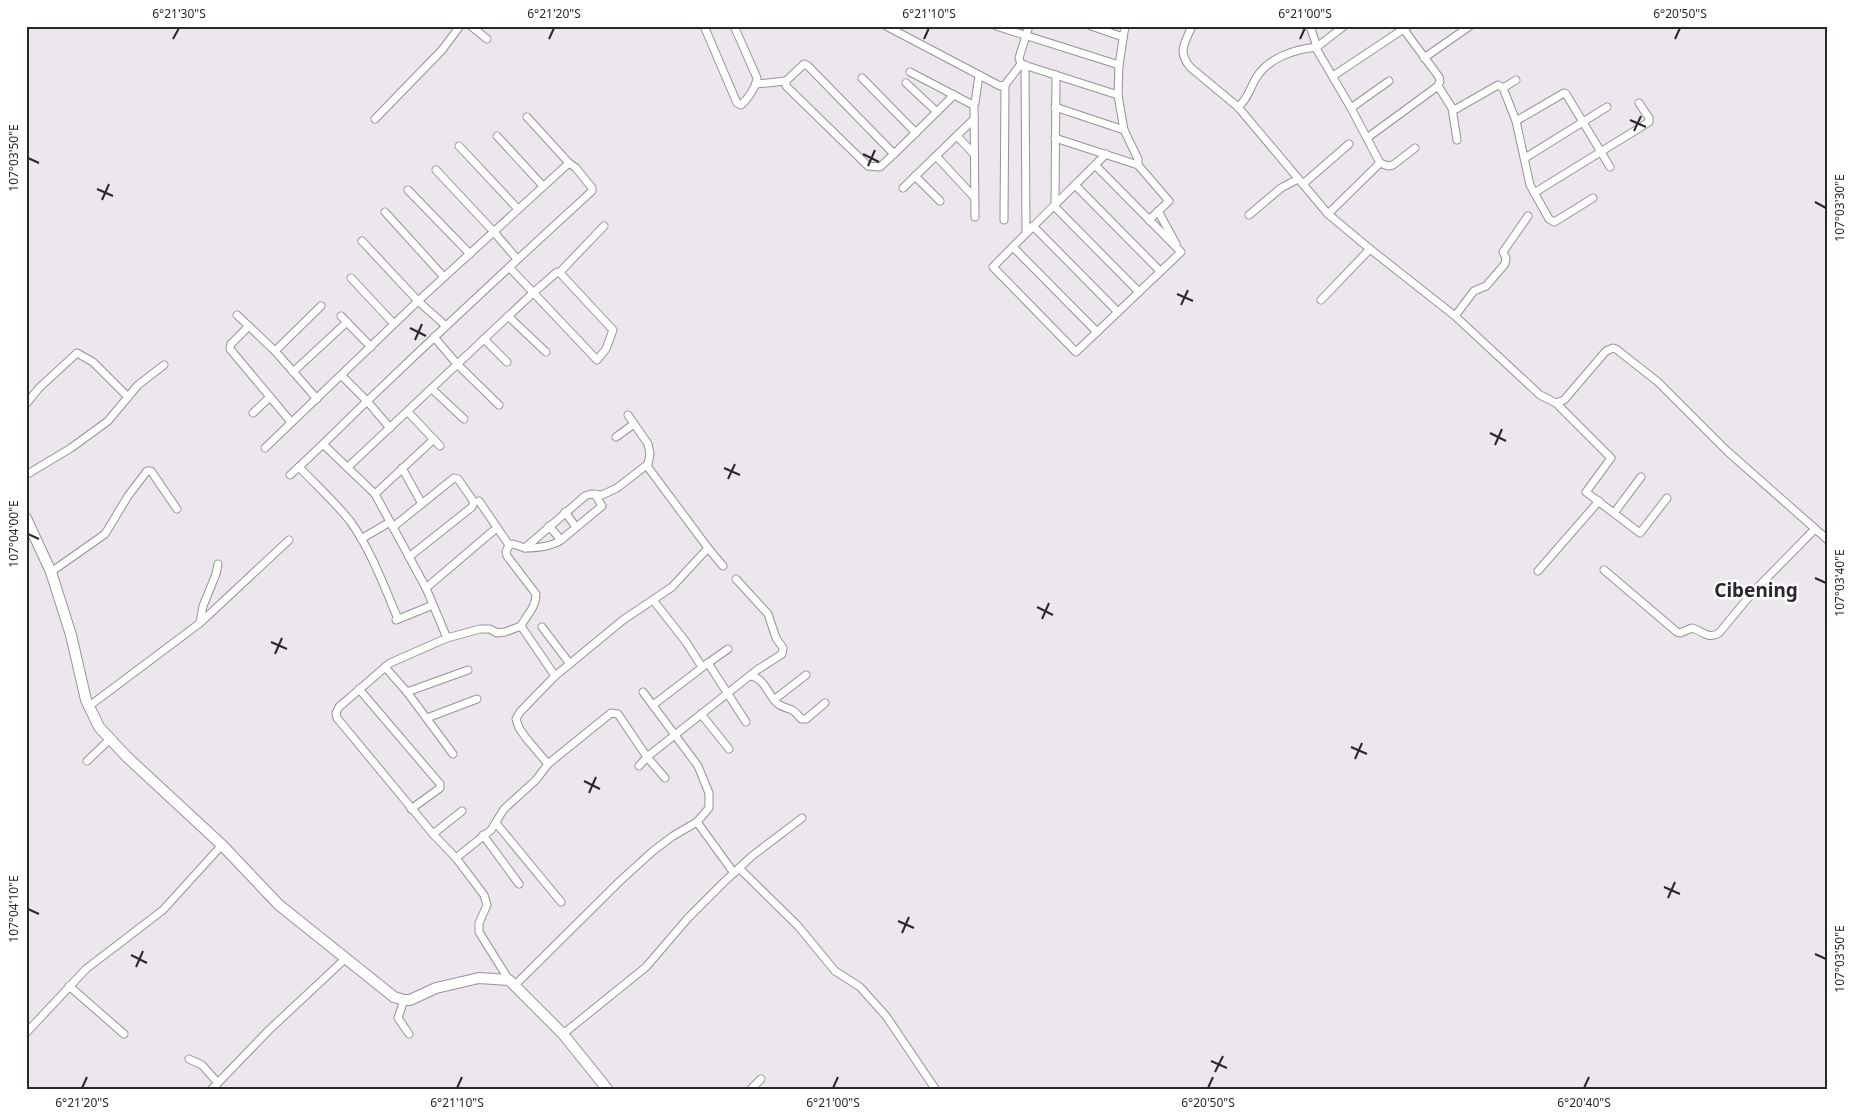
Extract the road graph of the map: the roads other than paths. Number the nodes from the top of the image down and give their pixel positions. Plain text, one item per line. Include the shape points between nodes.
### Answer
1 (460, 26) edge
2 (472, 26) edge
3 (704, 26) edge
4 (714, 26) edge
5 (734, 26) edge
6 (886, 26) edge
7 (996, 26) edge
8 (1029, 26) edge
9 (1091, 26) edge
10 (1125, 26) edge
11 (1192, 26) edge
12 (1310, 26) edge
13 (1344, 26) edge
14 (1470, 26) edge
15 (1405, 27) edge
16 (707, 34) junction
17 (1026, 36) junction
18 (1123, 37) junction
19 (488, 39) dead end
20 (1317, 47) junction
21 (1424, 58) junction
22 (1119, 65) junction
23 (1021, 66) junction
24 (910, 72) dead end
25 (978, 75) junction
26 (1056, 75) junction
27 (1333, 76) junction
28 (862, 78) dead end
29 (1516, 80) dead end
30 (786, 81) junction
31 (1388, 81) dead end
32 (756, 84) junction
33 (906, 84) dead end
34 (1005, 85) junction
35 (1438, 86) junction
36 (1502, 88) junction
37 (954, 95) junction
38 (1118, 95) junction
39 (1639, 103) dead end
40 (974, 104) junction
41 (1238, 107) junction
42 (1607, 107) dead end
43 (1055, 108) junction
44 (1351, 108) junction
45 (1452, 108) junction
46 (937, 112) junction
47 (527, 117) dead end
48 (375, 119) dead end
49 (974, 119) junction
50 (1516, 121) junction
51 (1582, 122) junction
52 (1124, 130) junction
53 (916, 133) junction
54 (497, 136) dead end
55 (957, 136) junction
56 (1056, 138) junction
57 (1367, 138) junction
58 (1457, 140) dead end
59 (1348, 144) dead end
60 (459, 146) dead end
61 (1416, 148) dead end
62 (1601, 152) junction
63 (894, 154) junction
64 (974, 154) junction
65 (1106, 154) junction
66 (936, 156) junction
67 (1525, 158) junction
68 (569, 163) junction
69 (1380, 163) junction
70 (1095, 165) junction
71 (1138, 165) junction
72 (1610, 167) dead end
73 (436, 170) dead end
74 (915, 176) junction
75 (1300, 182) junction
76 (1075, 185) junction
77 (543, 186) junction
78 (903, 188) dead end
79 (408, 190) dead end
80 (1534, 193) junction
81 (974, 197) junction
82 (1593, 198) dead end
83 (940, 201) dead end
84 (1055, 205) junction
85 (518, 209) junction
86 (1158, 211) junction
87 (385, 212) dead end
88 (1328, 214) junction
89 (1249, 215) dead end
90 (1528, 216) dead end
91 (975, 217) dead end
92 (1004, 220) dead end
93 (1149, 220) junction
94 (604, 226) dead end
95 (1033, 226) junction
96 (494, 232) junction
97 (1026, 233) junction
98 (362, 241) dead end
99 (1013, 247) junction
100 (1370, 249) junction
101 (1180, 252) junction
102 (470, 254) junction
103 (517, 259) junction
104 (509, 267) junction
105 (1160, 271) junction
106 (560, 272) junction
107 (444, 276) junction
108 (351, 278) dead end
109 (1139, 292) junction
110 (533, 293) junction
111 (1320, 300) dead end
112 (418, 301) junction
113 (321, 306) dead end
114 (1118, 312) junction
115 (237, 315) dead end
116 (341, 316) dead end
117 (508, 316) junction
118 (1455, 316) junction
119 (347, 322) junction
120 (394, 324) junction
121 (249, 326) junction
122 (446, 326) junction
123 (1097, 332) junction
124 (434, 337) junction
125 (484, 339) junction
126 (370, 347) junction
127 (275, 351) junction
128 (546, 352) dead end
129 (507, 362) dead end
130 (457, 364) junction
131 (164, 365) dead end
132 (293, 372) junction
133 (342, 376) junction
134 (432, 389) junction
135 (128, 397) junction
136 (270, 397) junction
137 (317, 399) junction
138 (367, 401) junction
139 (1556, 402) junction
140 (26, 404) edge
141 (499, 405) dead end
142 (408, 412) junction
143 (253, 413) dead end
144 (628, 415) dead end
145 (464, 418) dead end
146 (291, 422) junction
147 (634, 424) junction
148 (390, 428) junction
149 (616, 437) dead end
150 (434, 439) junction
151 (324, 445) junction
152 (440, 446) dead end
153 (265, 448) dead end
154 (646, 466) junction
155 (348, 467) junction
156 (299, 468) junction
157 (402, 468) junction
158 (26, 475) edge
159 (290, 475) dead end
160 (1641, 477) dead end
161 (375, 494) junction
162 (594, 494) junction
163 (1667, 498) dead end
164 (479, 501) dead end
165 (1599, 502) junction
166 (422, 504) junction
167 (177, 509) dead end
168 (565, 512) junction
169 (1614, 513) junction
170 (26, 518) edge
171 (392, 525) junction
172 (549, 526) junction
173 (576, 527) junction
174 (1815, 529) junction
175 (493, 531) dead end
176 (361, 538) junction
177 (289, 540) dead end
178 (561, 540) junction
179 (1828, 540) edge
180 (509, 545) junction
181 (525, 548) junction
182 (708, 548) junction
183 (409, 557) junction
184 (218, 564) dead end
185 (724, 566) dead end
186 (1604, 570) dead end
187 (1538, 571) dead end
188 (51, 572) junction
189 (736, 579) dead end
190 (426, 588) junction
191 (653, 600) junction
192 (433, 606) junction
193 (200, 623) junction
194 (521, 626) junction
195 (542, 627) dead end
196 (447, 638) junction
197 (728, 649) dead end
198 (570, 664) junction
199 (705, 665) junction
200 (385, 667) junction
201 (468, 670) dead end
202 (555, 676) junction
203 (751, 676) junction
204 (806, 676) dead end
205 (359, 689) junction
206 (407, 692) junction
207 (643, 692) dead end
208 (728, 694) junction
209 (477, 699) dead end
210 (775, 699) junction
211 (825, 703) dead end
212 (653, 705) junction
213 (88, 707) junction
214 (701, 714) junction
215 (427, 718) junction
216 (746, 722) dead end
217 (674, 735) junction
218 (110, 739) junction
219 (729, 749) dead end
220 (454, 754) dead end
221 (647, 757) junction
222 (87, 761) dead end
223 (548, 764) junction
224 (639, 766) dead end
225 (665, 778) dead end
226 (411, 809) junction
227 (462, 811) dead end
228 (802, 818) dead end
229 (697, 822) junction
230 (496, 823) junction
231 (432, 834) junction
232 (483, 835) junction
233 (222, 845) junction
234 (456, 858) junction
235 (736, 871) junction
236 (519, 884) dead end
237 (561, 902) dead end
238 (346, 958) junction
239 (512, 982) junction
240 (69, 986) junction
241 (404, 1000) junction
242 (26, 1033) edge
243 (124, 1034) dead end
244 (409, 1034) dead end
245 (563, 1034) junction
246 (189, 1059) dead end
247 (761, 1078) dead end
248 (218, 1083) junction
249 (211, 1090) edge
250 (608, 1090) edge
251 (750, 1090) edge
252 (936, 1090) edge

1 - 48 street via 442,50
2 - 19 street
3 - 16 street
4 - 16 street
5 - 32 street via 756,74
6 - 25 street
7 - 17 street
8 - 17 street
9 - 18 street
10 - 18 street
11 - 41 street via 1183,49 1185,60
12 - 20 street
13 - 20 street
14 - 21 street
15 - 21 street
15 - 27 street
16 - 32 street via 737,104 744,103
17 - 22 street
17 - 23 street via 1019,58
18 - 22 street
20 - 27 street
20 - 41 street via 1293,51 1270,64 1257,77
21 - 35 street via 1440,79
22 - 38 street
23 - 26 street
23 - 34 street
23 - 97 street
24 - 37 street
25 - 34 street via 1000,86
25 - 40 street
26 - 38 street
26 - 43 street
27 - 44 street
28 - 53 street
29 - 36 street
30 - 32 street
30 - 63 street via 786,86 868,166 880,167
30 - 63 street via 804,64 808,66
31 - 44 street
33 - 46 street
34 - 92 street
35 - 45 street
35 - 57 street
36 - 45 street via 1498,85 1460,108
36 - 50 street
37 - 40 street
37 - 46 street
38 - 52 street
39 - 62 street via 1649,122
40 - 49 street
41 - 75 street
42 - 51 street
43 - 52 street
43 - 56 street
44 - 57 street
45 - 58 street
46 - 53 street
47 - 68 street
49 - 55 street
49 - 64 street
50 - 51 street via 1566,93
50 - 67 street
51 - 62 street
51 - 67 street
52 - 71 street
53 - 63 street
54 - 77 street
55 - 64 street
55 - 66 street
56 - 65 street
56 - 84 street
57 - 69 street
59 - 75 street
60 - 85 street
61 - 69 street via 1393,165
62 - 72 street
62 - 80 street
64 - 81 street
65 - 70 street
65 - 71 street
66 - 74 street
66 - 81 street
67 - 80 street
68 - 77 street
68 - 103 street via 592,191
69 - 88 street
70 - 76 street
70 - 93 street
71 - 86 street via 1170,201
73 - 96 street
74 - 78 street
74 - 83 street
75 - 88 street
75 - 89 street via 1276,191
76 - 84 street
76 - 105 street
77 - 85 street
79 - 102 street
80 - 82 street via 1554,222
81 - 91 street
84 - 95 street
84 - 109 street
85 - 96 street
86 - 93 street
86 - 101 street
87 - 107 street
88 - 100 street
90 - 118 street via 1503,252 1505,264 1486,286 1474,291
93 - 101 street
94 - 106 street
95 - 97 street
95 - 114 street
96 - 102 street
96 - 103 street
97 - 99 street
98 - 112 street
99 - 123 street
99 - 123 street via 993,267 1076,352
100 - 111 street
100 - 118 street
101 - 105 street
102 - 107 street
103 - 104 street
104 - 110 street
104 - 122 street
105 - 109 street
106 - 110 street
106 - 110 street via 612,330 606,349 597,360
107 - 112 street
108 - 120 street
109 - 114 street
110 - 117 street
112 - 120 street
112 - 122 street
113 - 127 street
114 - 123 street
115 - 121 street
116 - 119 street
117 - 125 street
117 - 128 street
118 - 139 street via 1540,395
119 - 126 street
119 - 132 street
120 - 126 street
121 - 127 street
121 - 136 street via 231,344 230,350
122 - 124 street
124 - 130 street
124 - 138 street
125 - 129 street
125 - 130 street
126 - 133 street
127 - 132 street
130 - 134 street
130 - 141 street
131 - 135 street
132 - 137 street
133 - 137 street
133 - 138 street
134 - 142 street
134 - 145 street
135 - 140 street via 93,362 77,353
135 - 158 street via 108,421
136 - 143 street
136 - 146 street
137 - 146 street
138 - 148 street
138 - 151 street
139 - 165 street via 1611,458 1586,492
139 - 174 street via 1567,397 1606,351 1616,349 1658,382 1727,451
142 - 148 street
142 - 150 street
144 - 147 street
146 - 153 street
147 - 149 street
147 - 154 street via 650,449
148 - 155 street
150 - 152 street
150 - 157 street
151 - 155 street
151 - 156 street
154 - 162 street via 617,488
154 - 182 street
155 - 161 street
156 - 159 street
156 - 176 street via 336,504
157 - 161 street
157 - 166 street
160 - 169 street
161 - 171 street
162 - 168 street via 585,496
162 - 173 street via 602,506
163 - 169 street via 1640,533
164 - 180 street
165 - 169 street
165 - 187 street
166 - 171 street
166 - 183 street via 455,478 474,503
167 - 188 street via 152,472 147,471 105,534
168 - 172 street
168 - 173 street
170 - 188 street
171 - 176 street
171 - 183 street
172 - 178 street
172 - 181 street
173 - 178 street
174 - 179 street
174 - 186 street via 1713,636 1692,628 1677,632
175 - 190 street
176 - 192 street via 397,619
177 - 193 street
178 - 181 street via 548,546
180 - 181 street
180 - 194 street via 507,556 536,594 536,602
182 - 185 street
182 - 191 street via 680,580
183 - 190 street
184 - 193 street
188 - 213 street via 72,636
189 - 203 street via 768,614 783,648 782,654
190 - 192 street
191 - 198 street
191 - 199 street
192 - 196 street
193 - 213 street
194 - 196 street via 497,633 480,629
194 - 202 street
195 - 198 street
196 - 200 street
197 - 199 street
198 - 202 street
199 - 208 street
199 - 212 street
200 - 205 street
200 - 206 street
201 - 206 street
202 - 223 street via 516,720
203 - 208 street
203 - 210 street via 762,682
204 - 210 street
205 - 226 street via 339,707 337,718
205 - 226 street via 440,785
206 - 215 street
207 - 212 street
208 - 214 street
208 - 216 street
209 - 215 street
210 - 211 street via 806,719
212 - 217 street
213 - 218 street via 95,722
214 - 217 street
214 - 219 street
215 - 220 street
217 - 221 street
217 - 229 street via 698,766 709,792 710,808
218 - 222 street
218 - 233 street
221 - 223 street via 618,714 613,712
221 - 224 street
221 - 225 street
223 - 230 street via 536,780 504,809
226 - 231 street
227 - 231 street
228 - 235 street
229 - 235 street
229 - 239 street via 653,851
230 - 232 street
230 - 237 street
231 - 234 street
232 - 234 street
232 - 236 street
233 - 238 street via 279,905
233 - 240 street via 163,910 101,956
234 - 239 street via 484,895 486,905 479,932
235 - 245 street via 688,918 646,967
235 - 252 street via 798,926 835,971 860,987 886,1016
238 - 241 street via 394,997
238 - 248 street
239 - 241 street via 488,978 467,980
239 - 245 street
240 - 242 street
240 - 243 street
241 - 244 street via 398,1018
245 - 250 street
246 - 248 street via 202,1065
247 - 251 street
248 - 249 street

